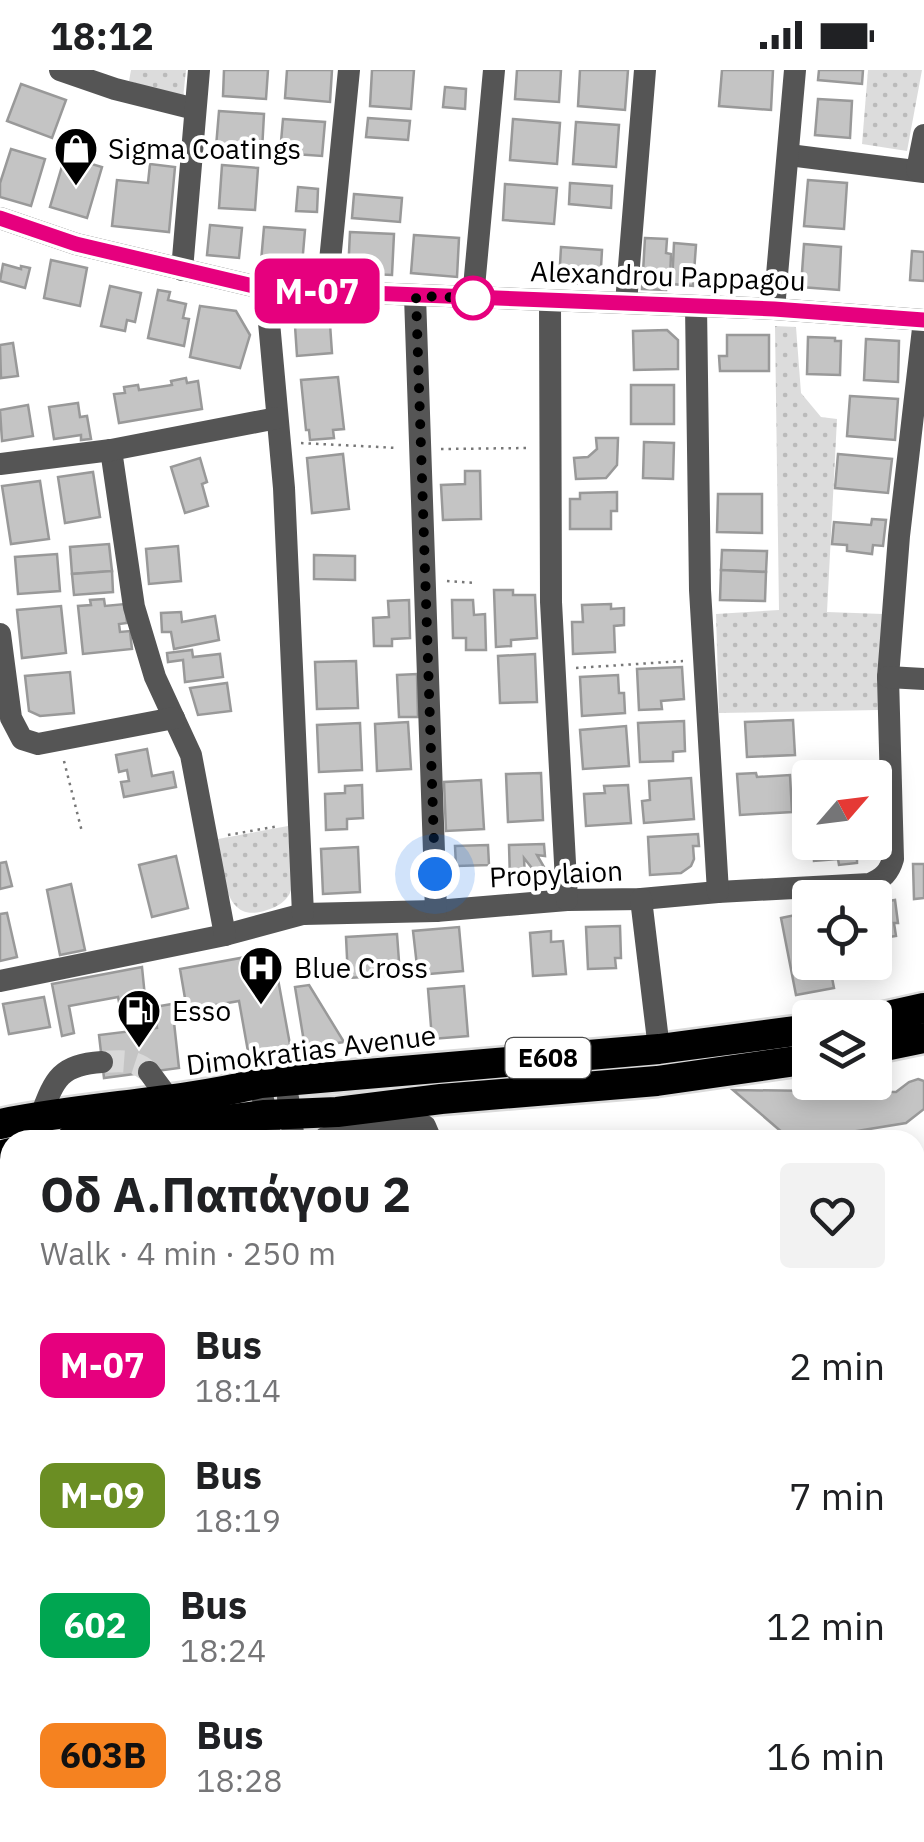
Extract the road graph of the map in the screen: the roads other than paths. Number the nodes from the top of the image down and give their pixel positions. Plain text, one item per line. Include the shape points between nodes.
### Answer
1 (60, 70) edge
2 (199, 70) edge
3 (349, 70) edge
4 (494, 70) edge
5 (645, 70) edge
6 (796, 70) edge
7 (117, 80) edge
8 (195, 109) junction
9 (924, 135) edge
10 (790, 155) junction
11 (921, 171) edge
12 (0, 218) edge
13 (182, 270) junction
14 (266, 289) junction
15 (327, 292) junction
16 (416, 296) junction
17 (473, 298) junction
18 (550, 300) junction
19 (626, 303) junction
20 (696, 306) junction
21 (774, 309) junction
22 (924, 320) edge
23 (277, 418) junction
24 (111, 450) junction
25 (0, 464) edge
26 (0, 634) edge
27 (888, 677) junction
28 (924, 679) edge
29 (174, 718) junction
30 (718, 892) junction
31 (641, 899) junction
32 (568, 900) junction
33 (436, 911) junction
34 (303, 914) junction
35 (224, 935) junction
36 (0, 981) edge
37 (924, 1008) edge
38 (892, 1015) edge
39 (792, 1032) edge
40 (924, 1038) edge
41 (892, 1045) edge
42 (659, 1049) junction
43 (102, 1062) tunnel mouth
44 (792, 1062) edge
45 (149, 1072) tunnel mouth
46 (273, 1081) junction
47 (169, 1099) junction
48 (41, 1115) junction
49 (0, 1124) edge
50 (280, 1127) edge
51 (232, 1130) edge
52 (392, 1130) edge
53 (427, 1130) edge

1 - 7 street
2 - 8 street
3 - 15 street
4 - 17 street
5 - 19 street
6 - 10 street
7 - 8 street
8 - 13 street
9 - 11 street
10 - 11 street
10 - 21 street
12 - 13 street, Alexandrou Pappagou
13 - 14 street, Alexandrou Pappagou
14 - 15 street, Alexandrou Pappagou
14 - 23 street
15 - 16 street, Alexandrou Pappagou
16 - 17 street, Alexandrou Pappagou
16 - 33 street
17 - 18 street, Alexandrou Pappagou
18 - 19 street, Alexandrou Pappagou
18 - 32 street via 551,582
19 - 20 street, Alexandrou Pappagou
20 - 21 street, Alexandrou Pappagou
20 - 30 street via 700,590
21 - 22 street, Alexandrou Pappagou
22 - 27 street
23 - 24 street
23 - 34 street
24 - 25 street
24 - 29 street via 134,607
26 - 29 street via 11,718 22,739 38,744
27 - 28 street
27 - 30 street, Propylaion via 890,871 870,884
29 - 35 street via 192,756
30 - 31 street, Propylaion
31 - 32 street, Propylaion
31 - 42 street
32 - 33 street, Propylaion
33 - 34 street, Propylaion
34 - 35 street, Propylaion
35 - 36 street, Propylaion
37 - 38 highway
39 - 42 highway, Dimokratias Avenue / E608
40 - 41 highway
42 - 46 highway, Dimokratias Avenue / E608
43 - 48 street via 68,1068
44 - 50 highway, E608 via 337,1112
45 - 47 street
46 - 47 highway, Dimokratias Avenue / E608
46 - 50 street
47 - 48 highway, Dimokratias Avenue / E608
48 - 49 highway, Dimokratias Avenue / E608
50 - 51 highway, E608
52 - 53 street

